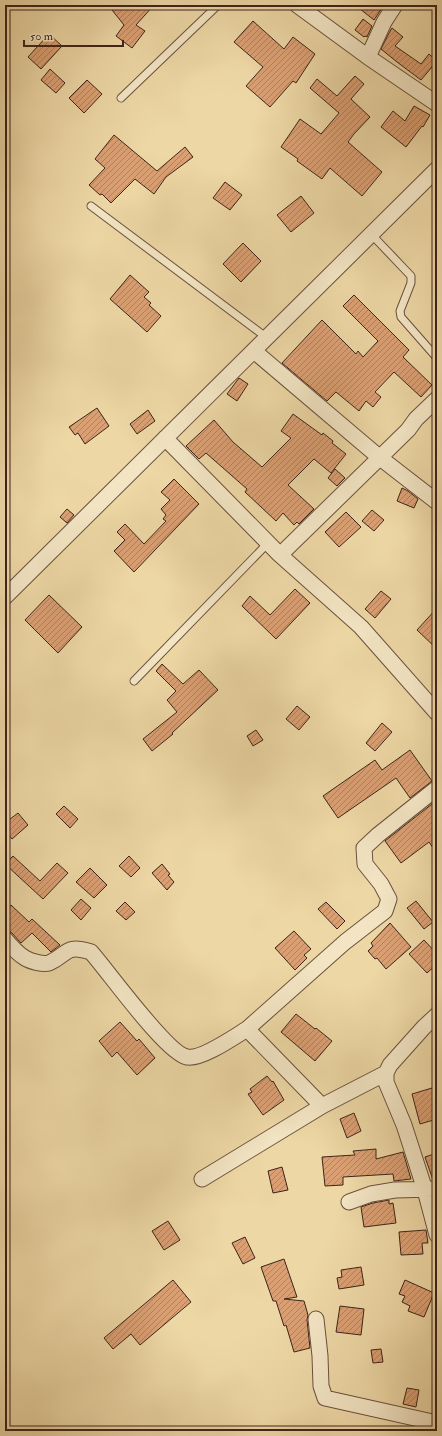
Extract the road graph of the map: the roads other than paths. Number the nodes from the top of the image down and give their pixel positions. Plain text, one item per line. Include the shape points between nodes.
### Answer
1 (218, 5) edge
2 (297, 5) edge
3 (395, 5) edge
4 (368, 57) junction
5 (121, 98) dead end
6 (437, 104) edge
7 (437, 169) edge
8 (91, 206) dead end
9 (371, 234) junction
10 (266, 337) junction
11 (254, 351) junction
12 (437, 358) edge
13 (437, 399) edge
14 (165, 438) junction
15 (379, 458) junction
16 (437, 502) edge
17 (269, 542) junction
18 (280, 555) junction
19 (5, 597) edge
20 (134, 681) dead end
21 (437, 712) edge
22 (437, 788) edge
23 (5, 939) edge
24 (437, 1015) edge
25 (247, 1029) junction
26 (386, 1073) junction
27 (322, 1106) junction
28 (202, 1179) dead end
29 (431, 1190) edge
30 (349, 1202) dead end
31 (437, 1235) edge
32 (316, 1319) dead end
33 (437, 1423) edge

1 - 5 lane
2 - 4 street
3 - 4 street
4 - 6 street
7 - 9 street
8 - 10 lane
9 - 10 street
9 - 12 lane via 411,276 411,283 400,311 402,317
10 - 11 street
11 - 14 street
11 - 15 street
13 - 15 street
14 - 17 street
14 - 19 street
15 - 16 street
15 - 18 street
17 - 18 street
17 - 20 lane
18 - 21 street via 361,627
22 - 25 street via 364,848 365,864 381,884 388,899 385,911 345,942
23 - 25 street via 25,958 42,963 48,963 69,949 79,948 91,952 159,1035 187,1057 200,1056
24 - 26 street via 390,1065
25 - 27 street
26 - 27 street
26 - 29 street via 386,1082
27 - 28 street
29 - 30 street via 395,1190 371,1194
29 - 31 street
32 - 33 street via 321,1386 325,1398

